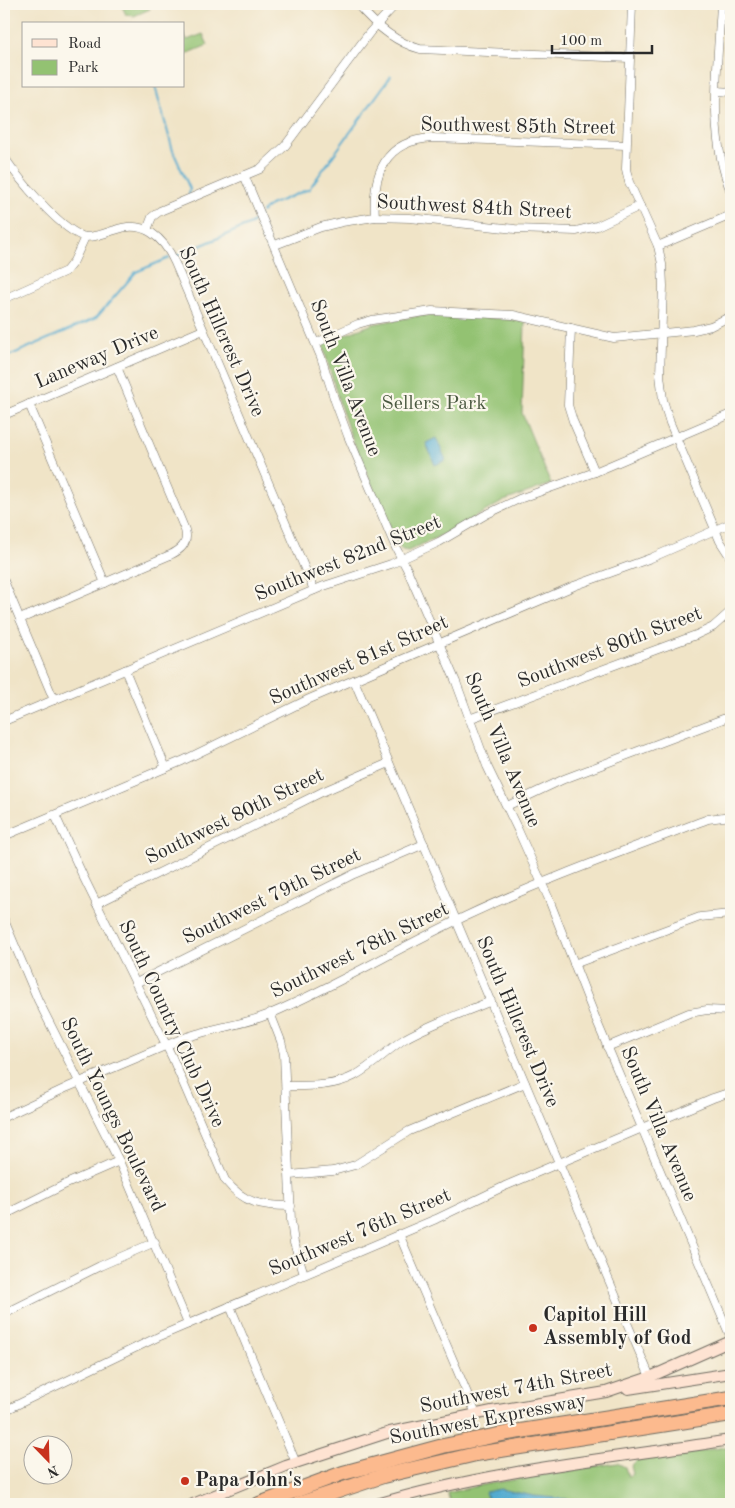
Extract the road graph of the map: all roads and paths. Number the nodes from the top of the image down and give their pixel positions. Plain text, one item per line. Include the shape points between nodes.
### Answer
1 (357, 4) edge
2 (396, 4) edge
3 (632, 4) edge
4 (721, 4) edge
5 (377, 25) junction
6 (629, 58) junction
7 (717, 92) junction
8 (731, 92) edge
9 (626, 145) junction
10 (4, 158) edge
11 (244, 175) junction
12 (731, 192) edge
13 (640, 206) junction
14 (731, 215) edge
15 (375, 217) junction
16 (147, 230) junction
17 (84, 237) junction
18 (275, 245) junction
19 (658, 246) junction
20 (4, 299) edge
21 (731, 316) edge
22 (571, 328) junction
23 (203, 330) junction
24 (661, 334) junction
25 (316, 343) junction
26 (116, 367) junction
27 (30, 404) junction
28 (731, 414) edge
29 (4, 415) edge
30 (676, 438) junction
31 (595, 472) junction
32 (731, 523) edge
33 (715, 530) junction
34 (731, 558) edge
35 (402, 559) junction
36 (4, 581) edge
37 (105, 583) junction
38 (314, 590) junction
39 (731, 611) edge
40 (20, 619) junction
41 (439, 644) junction
42 (125, 670) junction
43 (354, 680) junction
44 (54, 700) junction
45 (731, 716) edge
46 (469, 719) junction
47 (4, 722) edge
48 (389, 762) junction
49 (166, 768) junction
50 (507, 806) junction
51 (55, 815) junction
52 (731, 816) edge
53 (4, 836) edge
54 (424, 844) junction
55 (542, 884) junction
56 (96, 904) junction
57 (731, 914) edge
58 (4, 920) edge
59 (456, 921) junction
60 (574, 964) junction
61 (136, 983) junction
62 (491, 1001) junction
63 (731, 1011) edge
64 (270, 1013) junction
65 (166, 1046) junction
66 (608, 1047) junction
67 (80, 1082) junction
68 (525, 1082) junction
69 (286, 1086) junction
70 (731, 1092) edge
71 (4, 1118) edge
72 (642, 1128) junction
73 (119, 1161) junction
74 (560, 1163) junction
75 (290, 1175) junction
76 (291, 1206) junction
77 (4, 1215) edge
78 (399, 1234) junction
79 (154, 1242) junction
80 (304, 1274) junction
81 (230, 1306) junction
82 (4, 1314) edge
83 (188, 1324) junction
84 (731, 1340) edge
85 (731, 1373) edge
86 (650, 1376) junction
87 (606, 1392) junction
88 (731, 1398) edge
89 (4, 1411) edge
90 (476, 1414) junction
91 (731, 1414) edge
92 (731, 1440) edge
93 (296, 1463) junction
94 (193, 1504) edge
95 (259, 1504) edge
96 (300, 1504) edge
97 (377, 1504) edge

1 - 5 street
2 - 5 street
3 - 6 street
4 - 7 street
5 - 6 street via 394,38 426,50
5 - 11 street via 285,146 260,169
6 - 9 street
7 - 8 street
7 - 12 street via 718,143
9 - 13 street via 626,174
9 - 15 street, Southwest 85th Street via 416,140 396,151 382,166 374,189
10 - 17 street via 57,218
11 - 16 street via 160,211 152,217
11 - 18 street, South Villa Avenue
13 - 15 street, Southwest 84th Street via 597,226 569,231
13 - 19 street
14 - 19 street
15 - 18 street, Southwest 84th Street via 322,227
16 - 17 street via 122,228
16 - 23 street, South Hillcrest Drive via 167,247
17 - 20 street via 66,271
18 - 25 street, South Villa Avenue
19 - 24 street via 663,286
21 - 24 street via 700,329
22 - 24 street via 614,338
22 - 25 street via 514,315 432,311 372,320
22 - 31 street via 568,405
23 - 26 street, Laneway Drive
23 - 38 street, South Hillcrest Drive
24 - 30 street via 661,390
25 - 35 street, South Villa Avenue via 348,436
26 - 27 street, Laneway Drive
26 - 37 street via 185,530 186,540 176,552
27 - 29 street, Laneway Drive
27 - 37 street
28 - 30 street, Southwest 82nd Street
30 - 31 street, Southwest 82nd Street
30 - 33 street
31 - 35 street, Southwest 82nd Street via 519,499
32 - 33 street, Southwest 81st Street
33 - 34 street
33 - 41 street, Southwest 81st Street
35 - 38 street, Southwest 82nd Street
35 - 41 street, South Villa Avenue
36 - 40 street
37 - 40 street
38 - 42 street, Southwest 82nd Street
39 - 46 street, Southwest 80th Street via 696,635
40 - 44 street
41 - 43 street, Southwest 81st Street
41 - 46 street, South Villa Avenue
42 - 44 street, Southwest 82nd Street
42 - 49 street
43 - 48 street, South Hillcrest Drive
43 - 49 street, Southwest 81st Street
44 - 47 street, Southwest 82nd Street
45 - 50 street via 564,779
46 - 50 street, South Villa Avenue
48 - 54 street, South Hillcrest Drive
48 - 56 street, Southwest 80th Street
49 - 51 street, Southwest 81st Street
50 - 55 street, South Villa Avenue
51 - 53 street, Southwest 81st Street
51 - 56 street, South Country Club Drive
52 - 55 street, Southwest 78th Street via 708,820
54 - 59 street, South Hillcrest Drive
54 - 61 street, Southwest 79th Street via 354,874
55 - 59 street, Southwest 78th Street
55 - 60 street, South Villa Avenue
56 - 61 street, South Country Club Drive
57 - 60 street via 700,917
58 - 67 street, South Youngs Boulevard via 38,1000
59 - 62 street, South Hillcrest Drive
59 - 64 street, Southwest 78th Street
60 - 66 street, South Villa Avenue
61 - 65 street, South Country Club Drive
62 - 68 street, South Hillcrest Drive
62 - 69 street via 414,1034 348,1079 324,1085
63 - 66 street via 689,1013
64 - 65 street, Southwest 78th Street
64 - 69 street via 283,1047
65 - 67 street, Southwest 78th Street
65 - 76 street, South Country Club Drive via 224,1180 252,1202
66 - 72 street, South Villa Avenue
67 - 71 street, Southwest 78th Street
67 - 73 street, South Youngs Boulevard
68 - 74 street, South Hillcrest Drive
68 - 75 street via 409,1131 349,1168
69 - 75 street
70 - 72 street, Southwest 76th Street
72 - 74 street, Southwest 76th Street
72 - 84 street, South Villa Avenue
73 - 77 street
73 - 79 street, South Youngs Boulevard
74 - 78 street, Southwest 76th Street
74 - 86 street, South Hillcrest Drive
75 - 76 street
76 - 80 street via 292,1235
78 - 80 street, Southwest 76th Street
78 - 90 street
79 - 82 street
79 - 83 street, South Youngs Boulevard
80 - 81 street, Southwest 76th Street
81 - 83 street, Southwest 76th Street
81 - 93 street
83 - 89 street, Southwest 76th Street
84 - 86 main road, Southwest 74th Street
85 - 87 main road
86 - 87 main road, Southwest 74th Street
87 - 90 main road, Southwest 74th Street
88 - 95 highway, Southwest Expressway via 443,1446 343,1473
90 - 93 main road, Southwest 74th Street via 390,1432
91 - 96 highway, Southwest Expressway via 467,1456 383,1476
92 - 97 main road via 509,1474
93 - 94 main road, Southwest 74th Street

